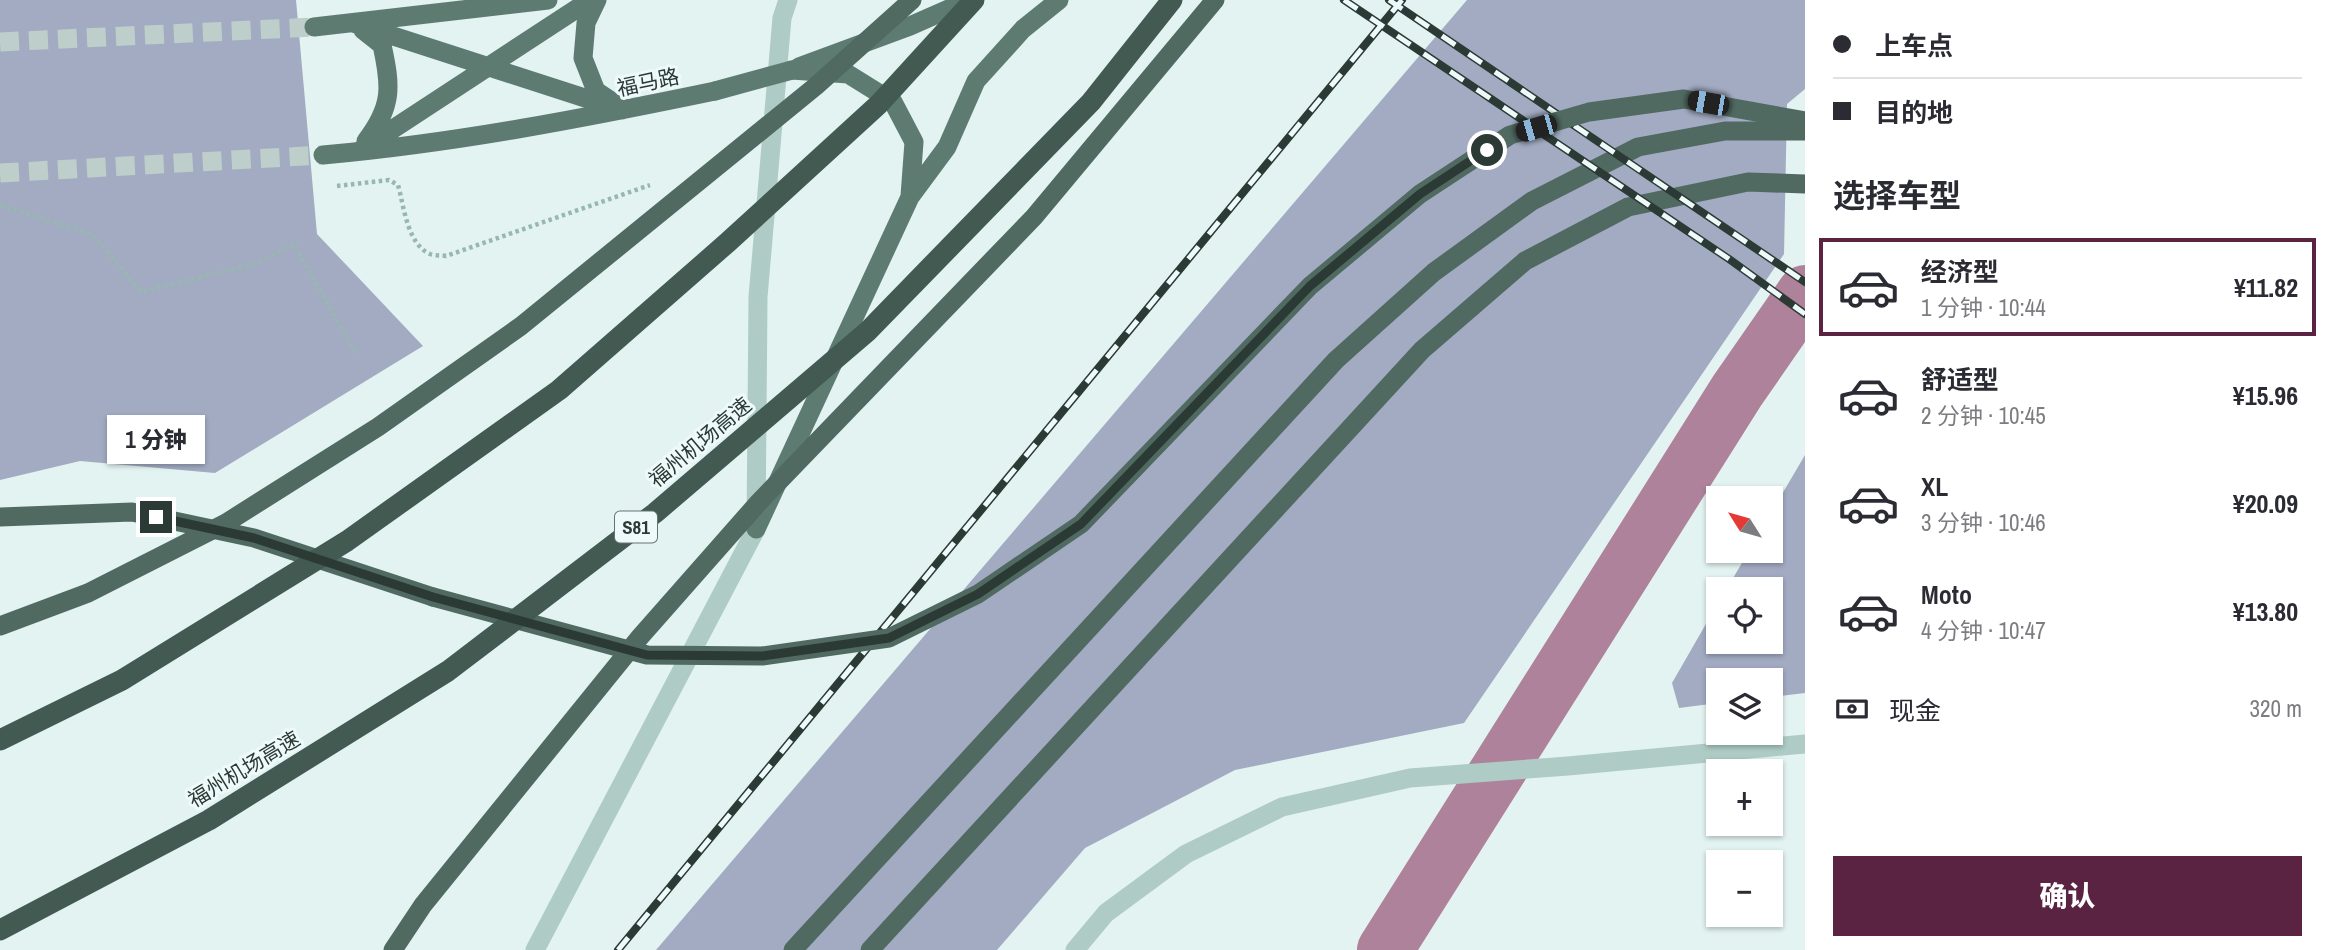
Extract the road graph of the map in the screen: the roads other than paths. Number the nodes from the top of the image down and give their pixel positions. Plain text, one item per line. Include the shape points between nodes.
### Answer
1 (548, 0) edge
2 (590, 0) edge
3 (597, 0) edge
4 (788, 0) edge
5 (912, 0) edge
6 (972, 0) edge
7 (1059, 0) edge
8 (1172, 0) edge
9 (1215, 0) edge
10 (353, 23) junction
11 (314, 27) tunnel mouth
12 (488, 67) junction
13 (792, 70) junction
14 (623, 110) junction
15 (1805, 121) edge
16 (1805, 131) edge
17 (357, 152) junction
18 (323, 155) tunnel mouth
19 (1805, 184) edge
20 (910, 197) junction
21 (0, 517) edge
22 (756, 528) junction
23 (0, 626) edge
24 (0, 740) edge
25 (1805, 744) edge
26 (0, 930) edge
27 (393, 950) edge
28 (535, 950) edge
29 (793, 950) edge
30 (870, 950) edge
31 (1075, 950) edge

1 - 10 main road
2 - 12 main road
3 - 14 main road via 586,23 583,58 596,91
4 - 22 street via 782,18 758,297
5 - 23 highway, bridge via 816,86 522,326 378,427 226,523 88,593
6 - 13 main road, 福马路
6 - 24 highway, bridge via 879,104 559,390 347,541 122,680
7 - 20 main road via 1023,29 976,81 947,147
8 - 26 highway, 福州机场高速 / S81, bridge via 1091,102 869,331 655,513 449,671 209,820
9 - 27 highway, bridge via 1034,217 759,502 640,637 423,905
10 - 11 main road
10 - 12 main road
10 - 17 main road via 382,45 390,82 382,121
12 - 14 main road
12 - 17 main road
13 - 14 main road, 福马路, bridge
13 - 20 main road via 848,74 893,102 914,142
14 - 17 main road, 福马路 via 483,137
15 - 21 highway, bridge via 1684,99 1589,113 1510,135 1420,194 1310,286 1081,524 978,594 889,638 762,656 647,655 433,597 254,538 132,512
16 - 29 highway via 1725,131 1637,147 1532,201 1434,272 1336,360
17 - 18 main road, 福马路
19 - 30 highway via 1748,182 1628,207 1525,261 1422,350
20 - 22 main road
22 - 28 street
25 - 31 street via 1410,778 1282,807 1186,854 1106,913

